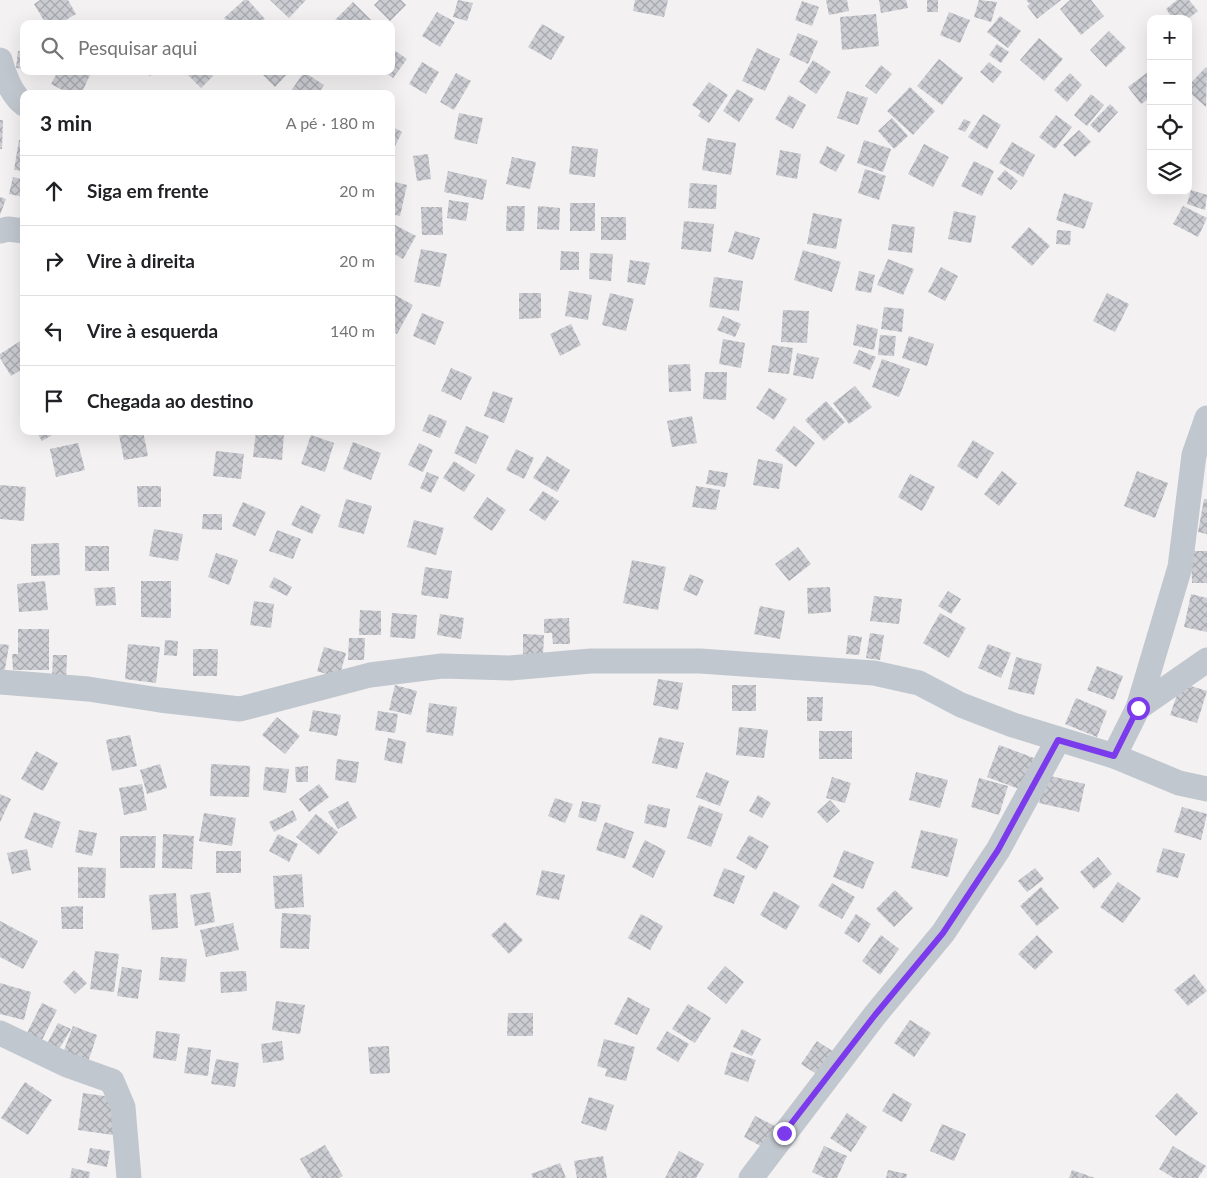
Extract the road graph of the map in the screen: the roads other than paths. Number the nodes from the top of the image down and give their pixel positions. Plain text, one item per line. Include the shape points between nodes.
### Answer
1 (0, 60) edge
2 (14, 102) edge
3 (20, 230) edge
4 (0, 231) edge
5 (1207, 418) edge
6 (1207, 660) edge
7 (0, 682) edge
8 (1138, 708) junction
9 (1058, 740) junction
10 (1114, 756) junction
11 (1207, 789) edge
12 (0, 1033) edge
13 (129, 1178) edge
14 (751, 1178) edge

1 - 2 street
3 - 4 street
5 - 8 street via 1194,455 1180,568
6 - 8 street
7 - 9 street via 88,689 240,709 370,675 442,666 510,668 591,661 700,661 874,673 919,683 961,705
8 - 10 street
9 - 10 street
9 - 14 street via 998,850 943,933 875,1015
10 - 11 street via 1178,783
12 - 13 street via 67,1065 112,1081 123,1107

